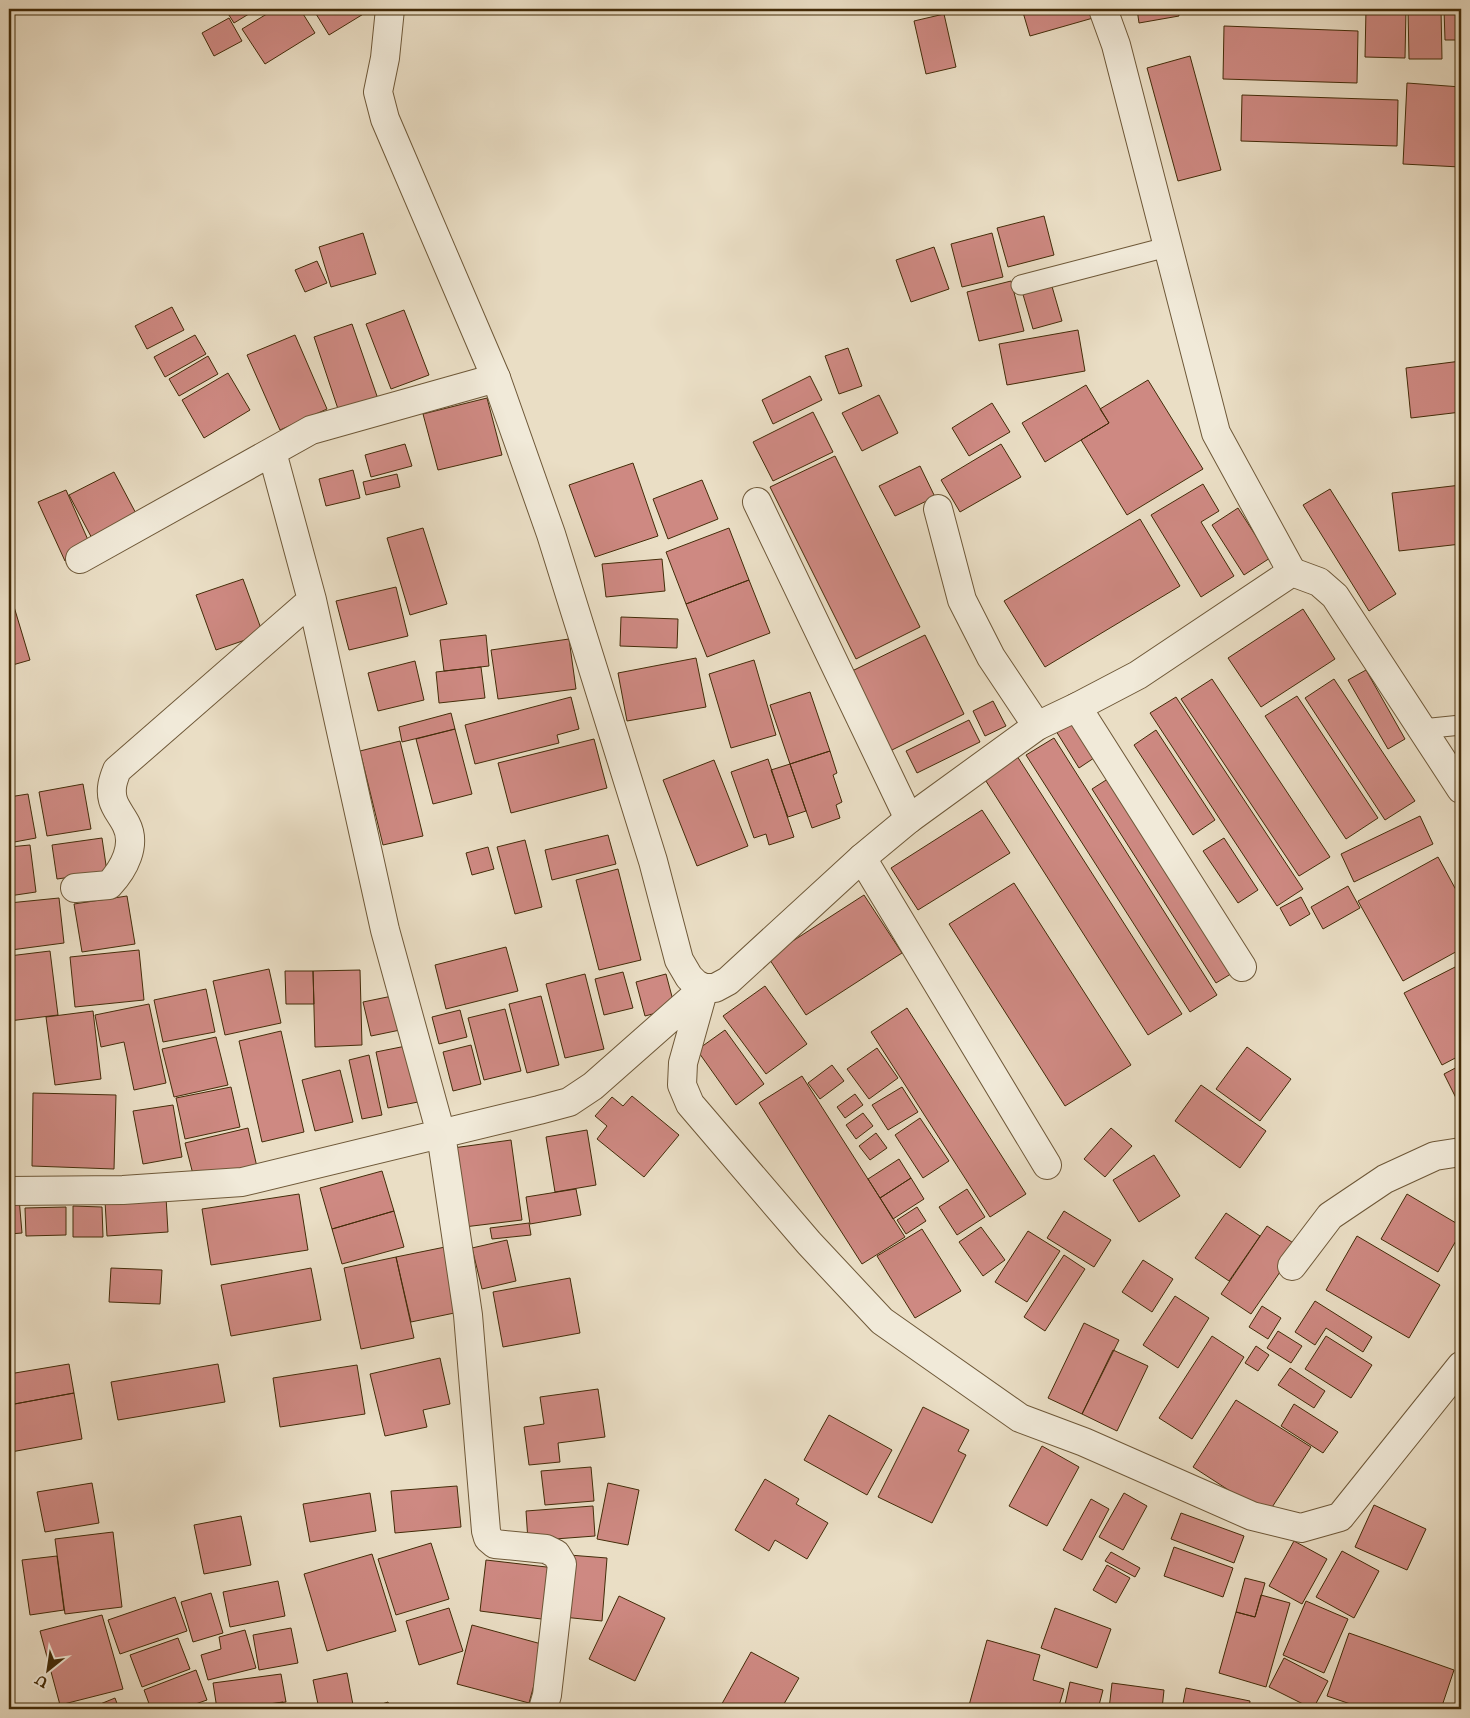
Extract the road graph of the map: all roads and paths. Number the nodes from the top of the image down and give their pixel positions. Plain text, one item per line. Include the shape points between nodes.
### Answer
1 (390, 9) edge
2 (1103, 9) edge
3 (1168, 247) junction
4 (1021, 285) dead end
5 (496, 378) junction
6 (272, 452) junction
7 (757, 502) dead end
8 (938, 509) dead end
9 (80, 559) dead end
10 (1292, 572) junction
11 (312, 600) junction
12 (1077, 707) junction
13 (1461, 725) edge
14 (1037, 726) junction
15 (1422, 728) junction
16 (1461, 789) edge
17 (909, 819) junction
18 (862, 858) junction
19 (75, 888) dead end
20 (1242, 967) dead end
21 (704, 988) junction
22 (441, 1134) junction
23 (1461, 1152) edge
24 (1047, 1165) dead end
25 (9, 1191) edge
26 (1292, 1266) dead end
27 (1461, 1366) edge
28 (542, 1709) edge

1 - 5 street via 378,92 385,119
2 - 3 street via 1116,45
3 - 4 lane
3 - 10 street via 1216,433
5 - 6 street via 311,430
5 - 21 street via 554,543 653,861 679,960 696,984
6 - 9 street
6 - 11 street
7 - 17 street
8 - 14 street via 962,600 991,657
10 - 12 street via 1138,675
10 - 15 street via 1319,582 1335,596
11 - 19 street via 117,770 112,784 113,801 128,826 128,856 109,885
11 - 22 street via 384,930
12 - 14 street
12 - 20 street
13 - 15 lane
14 - 17 street
15 - 16 street
17 - 18 street
18 - 21 street via 728,981 715,988
18 - 24 street
21 - 22 street via 593,1086 569,1102
21 - 27 street via 682,1063 682,1085 690,1104 809,1243 882,1321 1020,1418 1084,1442 1252,1516 1301,1528 1340,1517
22 - 25 street via 242,1182 123,1190
22 - 28 street via 468,1315 486,1531 494,1544 546,1549 556,1554 562,1564 547,1695
23 - 26 street via 1435,1156 1385,1179 1330,1216

